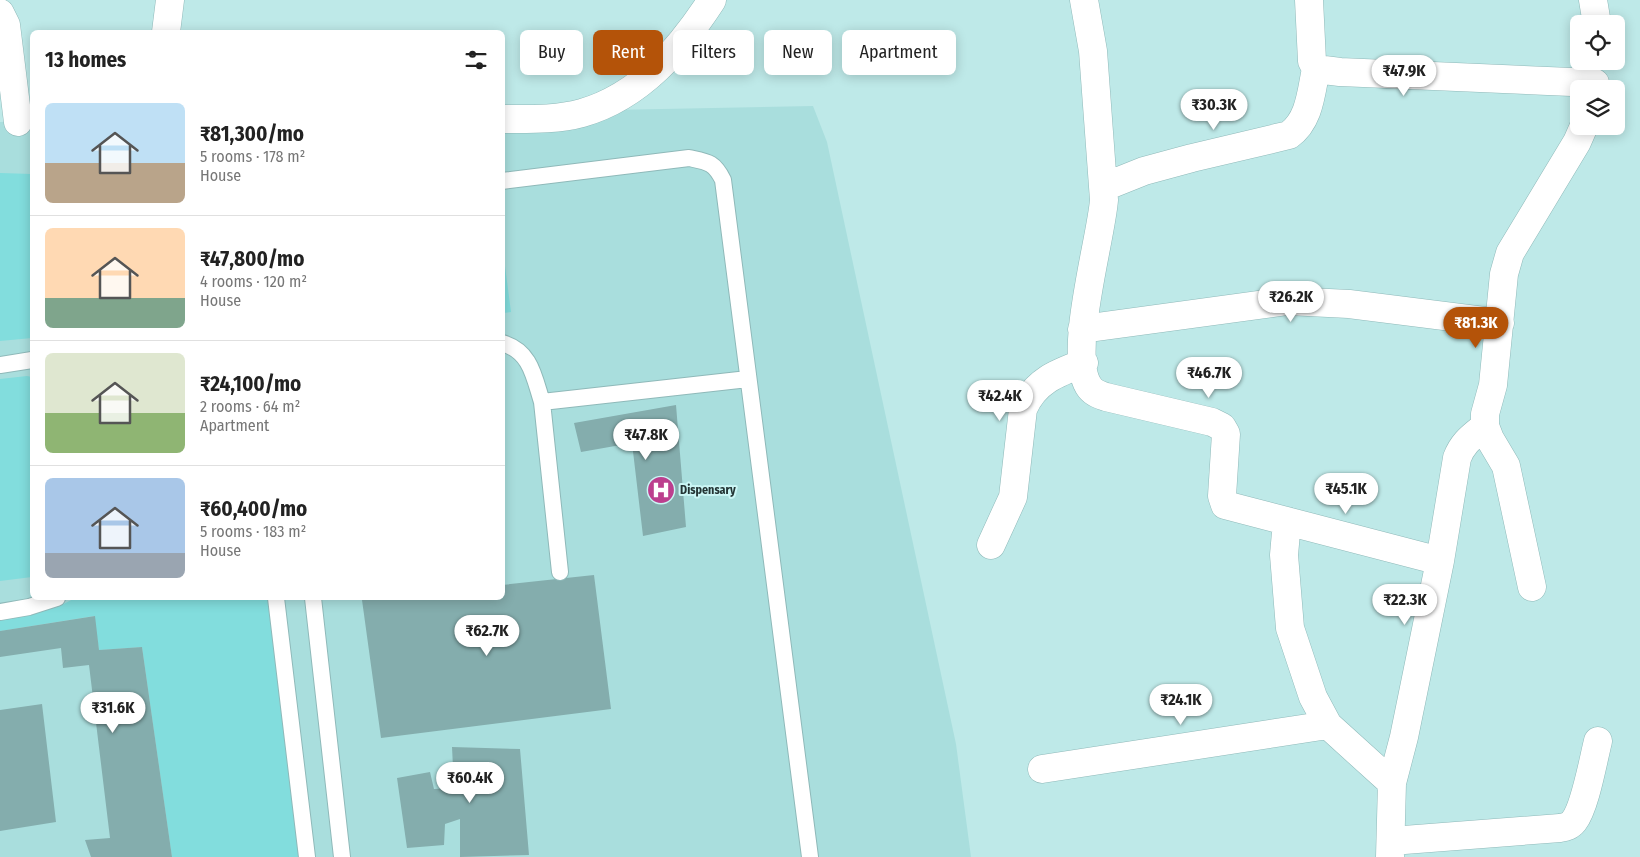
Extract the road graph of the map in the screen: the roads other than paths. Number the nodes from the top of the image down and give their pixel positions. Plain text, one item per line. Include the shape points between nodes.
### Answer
1 (170, 0) edge
2 (712, 0) edge
3 (1084, 0) edge
4 (1309, 0) edge
5 (1593, 0) edge
6 (0, 13) edge
7 (1596, 15) edge
8 (166, 30) edge
9 (1316, 69) junction
10 (1595, 78) edge
11 (505, 119) edge
12 (17, 122) edge
13 (1581, 135) edge
14 (505, 180) edge
15 (1104, 187) junction
16 (1500, 323) junction
17 (1082, 329) junction
18 (505, 344) edge
19 (30, 360) edge
20 (1084, 363) junction
21 (0, 364) edge
22 (748, 380) junction
23 (542, 402) junction
24 (1485, 426) junction
25 (1286, 521) junction
26 (991, 545) dead end
27 (1440, 561) junction
28 (560, 572) dead end
29 (1532, 587) dead end
30 (51, 600) edge
31 (276, 600) edge
32 (313, 600) edge
33 (0, 612) edge
34 (1328, 725) junction
35 (1598, 741) dead end
36 (1042, 769) dead end
37 (1392, 783) junction
38 (1391, 849) edge
39 (307, 857) edge
40 (342, 857) edge
41 (810, 857) edge

1 - 8 street
2 - 11 street via 678,47 647,79 617,100 582,113
3 - 15 street via 1093,51
4 - 9 street via 1312,61
5 - 7 street
6 - 12 street via 6,25
9 - 10 street via 1359,73
9 - 15 street via 1303,120 1289,135 1144,171
13 - 16 street via 1510,253 1504,274
14 - 22 lane via 689,158 717,168 726,195
15 - 17 street via 1102,224
16 - 17 street via 1349,304 1288,301
16 - 24 street
17 - 20 street
18 - 23 lane via 513,346 528,360
19 - 21 lane
20 - 25 street via 1089,387 1096,393 1218,424 1226,434 1222,496 1225,505
20 - 26 street via 1047,379 1028,397 1023,409 1013,497
22 - 23 lane
22 - 41 lane
23 - 28 lane
24 - 27 street via 1461,448
24 - 29 street via 1506,466
25 - 27 street
25 - 34 street via 1284,555 1290,628 1313,697
27 - 37 street
30 - 33 lane
31 - 39 lane
32 - 40 lane
34 - 36 street
34 - 37 street
35 - 38 street via 1581,806 1569,826
37 - 38 street

